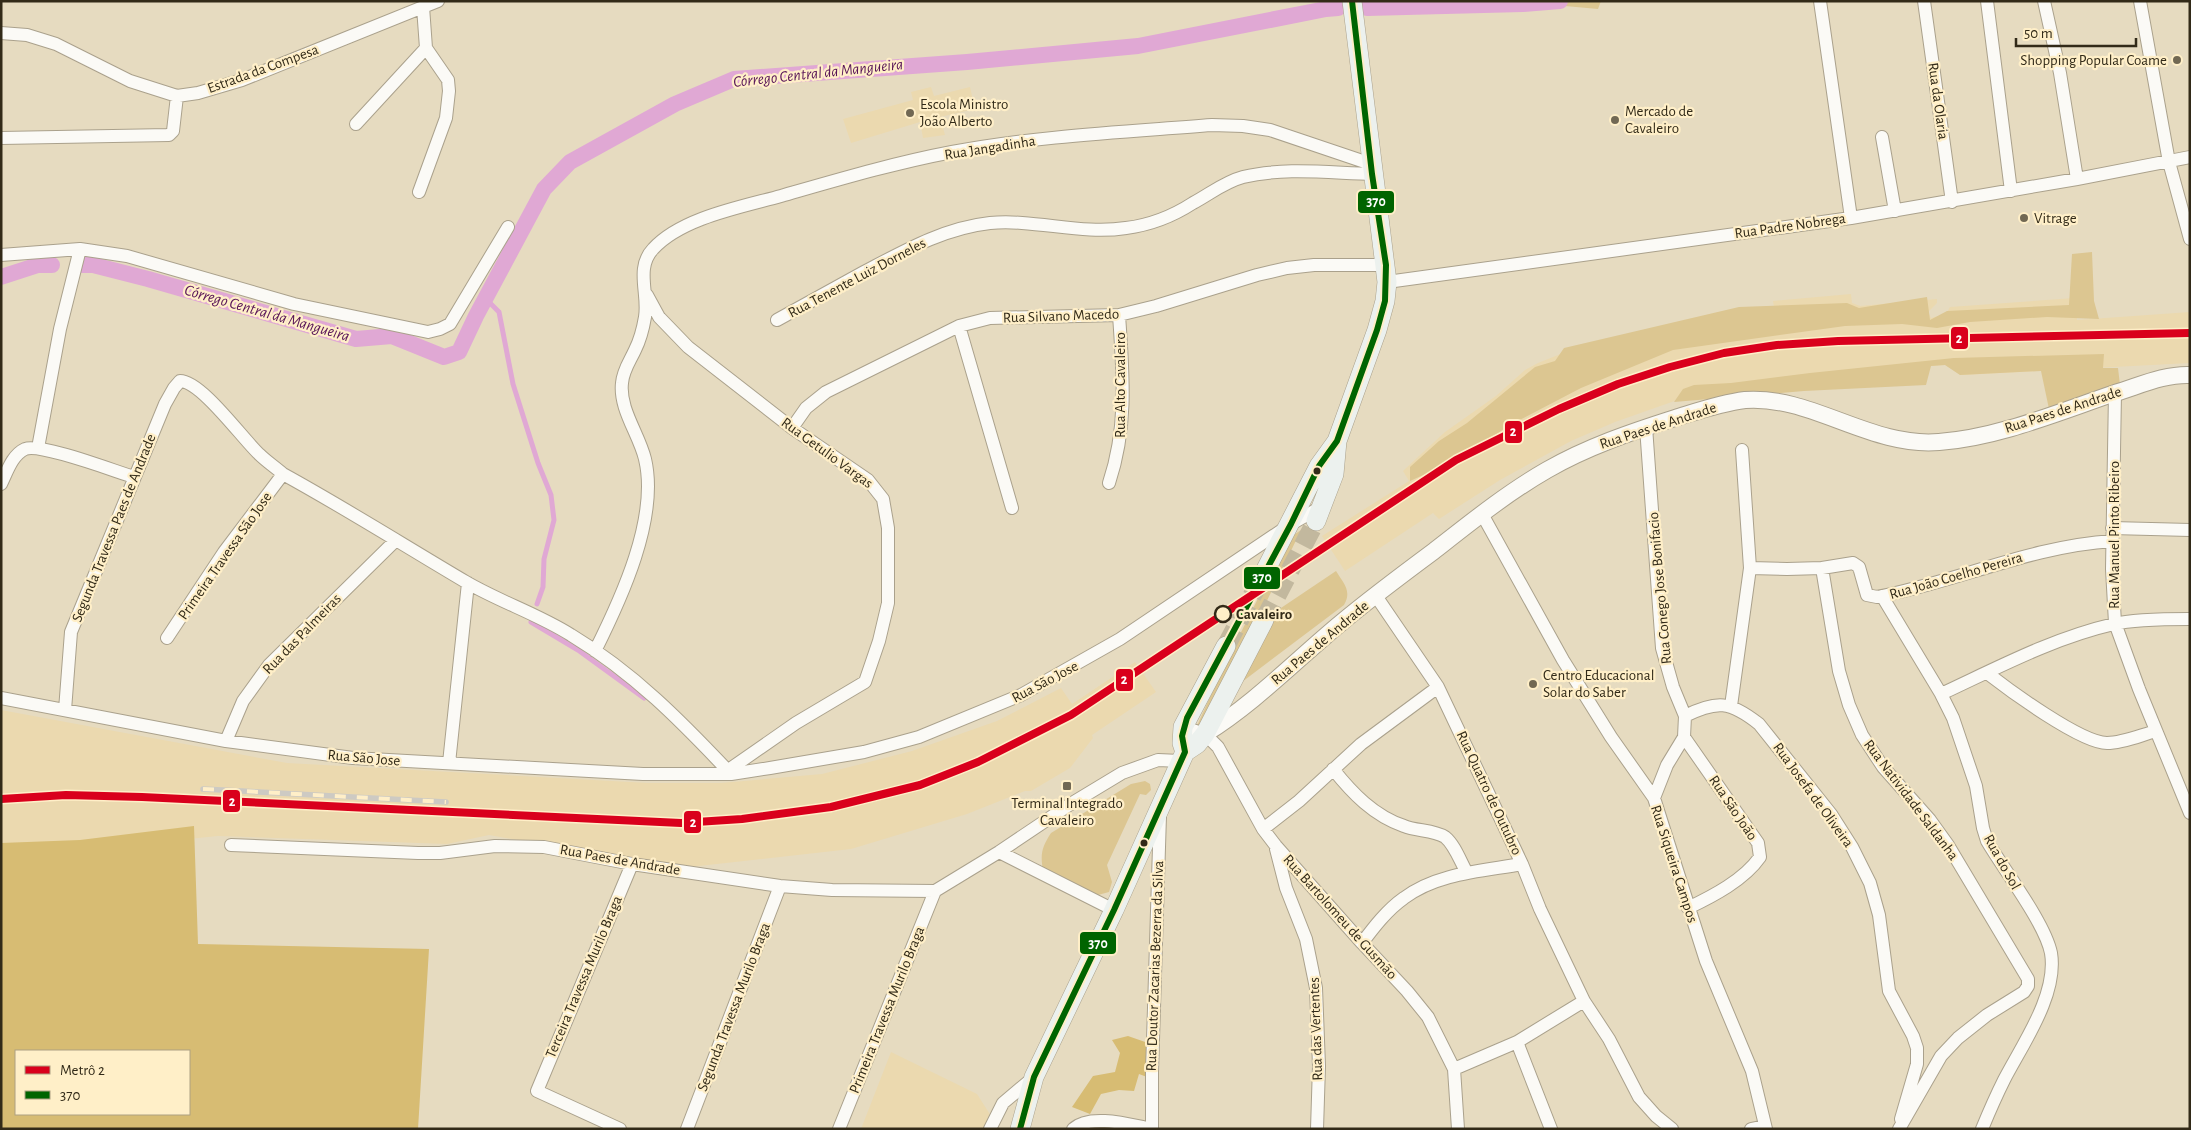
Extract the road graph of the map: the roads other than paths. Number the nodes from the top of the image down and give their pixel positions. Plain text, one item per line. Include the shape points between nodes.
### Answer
1 (438, 1) edge
2 (1352, 1) edge
3 (1820, 1) edge
4 (1924, 1) edge
5 (1987, 1) edge
6 (2044, 1) edge
7 (2140, 1) edge
8 (423, 8) junction
9 (1, 33) edge
10 (426, 48) junction
11 (177, 96) junction
12 (356, 124) dead end
13 (1882, 137) dead end
14 (1, 138) edge
15 (2190, 158) edge
16 (2169, 162) junction
17 (1371, 169) junction
18 (2077, 180) junction
19 (2011, 191) junction
20 (419, 192) dead end
21 (1952, 202) junction
22 (1895, 211) junction
23 (1851, 218) junction
24 (508, 227) dead end
25 (2190, 239) edge
26 (80, 249) junction
27 (1, 255) edge
28 (1387, 273) junction
29 (645, 286) junction
30 (1119, 315) junction
31 (777, 320) dead end
32 (959, 326) junction
33 (2190, 375) edge
34 (2115, 393) junction
35 (1646, 427) junction
36 (792, 428) junction
37 (1337, 441) junction
38 (38, 448) junction
39 (1742, 450) dead end
40 (283, 474) junction
41 (134, 477) junction
42 (1110, 483) dead end
43 (1, 484) edge
44 (1012, 508) dead end
45 (1319, 514) joint
46 (1482, 514) junction
47 (1290, 524) junction
48 (2190, 530) edge
49 (2112, 534) junction
50 (396, 540) junction
51 (1750, 568) junction
52 (1822, 568) junction
53 (1262, 577) tunnel mouth
54 (468, 583) junction
55 (1376, 596) junction
56 (1882, 596) junction
57 (2190, 619) edge
58 (1264, 620) tunnel mouth
59 (2116, 623) junction
60 (167, 638) dead end
61 (1226, 646) tunnel mouth
62 (595, 650) junction
63 (1988, 673) junction
64 (1438, 687) junction
65 (1941, 694) junction
66 (1, 698) edge
67 (1730, 706) junction
68 (65, 710) junction
69 (1684, 716) junction
70 (1183, 727) junction
71 (2156, 731) junction
72 (1205, 734) junction
73 (1684, 737) junction
74 (226, 741) junction
75 (1183, 756) junction
76 (449, 764) junction
77 (1333, 769) junction
78 (729, 772) junction
79 (1654, 798) junction
80 (1160, 803) junction
81 (2190, 813) edge
82 (1263, 829) junction
83 (231, 845) dead end
84 (1276, 846) junction
85 (999, 852) junction
86 (632, 864) junction
87 (1522, 864) junction
88 (1466, 874) junction
89 (780, 886) junction
90 (935, 890) junction
91 (1688, 908) junction
92 (1114, 910) junction
93 (1362, 943) junction
94 (1584, 1001) junction
95 (1517, 1042) junction
96 (1454, 1069) junction
97 (1034, 1078) junction
98 (1766, 1127) edge
99 (620, 1129) edge
100 (687, 1129) edge
101 (839, 1129) edge
102 (990, 1129) edge
103 (1020, 1129) edge
104 (1073, 1129) edge
105 (1152, 1129) edge
106 (1317, 1129) edge
107 (1458, 1129) edge
108 (1551, 1129) edge
109 (1672, 1129) edge
110 (1751, 1129) edge
111 (1899, 1129) edge
112 (1982, 1129) edge

1 - 8 street, Estrada da Compesa
2 - 17 main road
3 - 23 street
4 - 21 street, Rua da Olaria
5 - 19 street
6 - 18 street via 2060,73
7 - 16 street
8 - 10 street
8 - 11 street, Estrada da Compesa via 242,80
9 - 11 street, Estrada da Compesa via 27,35 56,44 130,81
10 - 12 street
10 - 20 street via 448,80 449,91 446,118
11 - 14 street via 173,132 169,135
13 - 22 street
15 - 16 street, Rua Padre Nobrega
16 - 18 street, Rua Padre Nobrega
16 - 25 street
17 - 28 main road
17 - 29 street, Rua Jangadinha via 1270,130 1243,126 1212,125 1122,132 952,152 705,218 669,235 651,250 646,260
17 - 31 street, Rua Tenente Luiz Dorneles via 1281,172 1243,177 1220,186 1156,222 1126,229 1022,222 958,229 903,251
18 - 19 street, Rua Padre Nobrega
19 - 21 street, Rua Padre Nobrega
21 - 22 street, Rua Padre Nobrega
22 - 23 street, Rua Padre Nobrega
23 - 28 street, Rua Padre Nobrega
24 - 26 street via 450,324 428,332 294,304 127,256
26 - 27 street
26 - 38 street via 60,330
28 - 30 street, Rua Silvano Macedo via 1314,265 1287,268
28 - 37 main road via 1385,301 1377,330
29 - 36 street, Rua Getulio Vargas via 659,317 688,347
29 - 62 street, Rua Jangadinha via 646,314 642,332 621,385 622,398 645,460 647,498 642,530 629,574
30 - 32 street, Rua Silvano Macedo via 990,318
30 - 42 street, Rua Alto Cavaleiro via 1122,437
32 - 36 street, Rua Silvano Macedo via 826,392 806,408
32 - 44 street
33 - 34 street, Rua Paes de Andrade via 2162,378
34 - 35 street, Rua Paes de Andrade via 2018,425 1938,442 1886,437 1769,400 1731,402
34 - 49 street, Rua Manuel Pinto Ribeiro
35 - 46 street, Rua Paes de Andrade via 1590,448 1549,469
35 - 69 street, Rua Conego Jose Bonifacio via 1662,648
36 - 78 street, Rua Getulio Vargas via 868,480 883,499 889,554 886,610 865,682 796,723
37 - 45 main road via 1334,474
37 - 47 main road
38 - 41 street
38 - 43 street via 17,454
39 - 51 street
40 - 41 street, Segunda Travessa Paes de Andrade via 260,456 201,391 180,381 165,404
40 - 50 street
40 - 60 street, Primeira Travessa São Jose via 224,552
41 - 68 street, Segunda Travessa Paes de Andrade via 71,632
45 - 47 street, Rua São Jose
46 - 55 street, Rua Paes de Andrade
46 - 79 street, Rua Siqueira Campos via 1563,660
47 - 53 main road
47 - 78 street, Rua São Jose via 1120,639 1008,702 919,737 873,749 817,761
48 - 49 street, Rua João Coelho Pereira
49 - 56 street, Rua João Coelho Pereira
49 - 59 street, Rua Manuel Pinto Ribeiro via 2112,596
50 - 54 street
50 - 74 street, Rua das Palmeiras via 269,665 243,701
51 - 52 street
51 - 67 street
52 - 56 street, Rua João Coelho Pereira via 1856,563 1867,594 1872,598
52 - 111 street, Rua Natividade Saldanha via 1839,672 1862,735 1883,767 1948,845 2028,979 2024,992 1972,1027 1941,1056
54 - 62 street
54 - 76 street
55 - 64 street, Rua Quatro de Outubro
55 - 72 street, Rua Paes de Andrade via 1238,712
56 - 65 street, Rua do Sol
57 - 59 street
58 - 72 main road
59 - 63 street via 2061,640
59 - 71 street, Rua Manuel Pinto Ribeiro
61 - 70 main road
62 - 78 street via 670,711
63 - 65 street
63 - 71 street via 2030,704 2095,741 2110,743
64 - 77 street via 1381,727
64 - 87 street, Rua Quatro de Outubro
65 - 112 street, Rua do Sol via 1976,786 1987,841 2033,915 2051,953 2051,971 2040,1010
66 - 68 street, Rua São Jose
67 - 69 street via 1703,707
67 - 111 street, Rua Josefa de Oliveira via 1744,712 1775,741 1831,814 1870,883 1879,915 1889,991 1914,1036 1918,1055
68 - 74 street, Rua São Jose
69 - 73 street, Rua Conego Jose Bonifacio
70 - 72 street
70 - 75 main road
71 - 81 street, Rua Manuel Pinto Ribeiro
72 - 75 main road
72 - 82 street, Rua Bartolomeu de Gusmão via 1218,747
73 - 79 street via 1667,765
73 - 91 street, Rua São João via 1760,850 1760,857 1748,870
74 - 76 street, Rua São Jose via 353,758
75 - 80 main road
75 - 85 street via 1158,760 1122,774
76 - 78 street, Rua São Jose via 643,774
77 - 82 street
77 - 88 street via 1350,790 1382,815 1404,826 1443,836
79 - 91 street, Rua Siqueira Campos
80 - 92 main road
80 - 105 street, Rua Doutor Zacarias Bezerra da Silva
82 - 84 street, Rua Bartolomeu de Gusmão
83 - 86 street, Rua Paes de Andrade via 418,853 518,845
84 - 93 street, Rua Bartolomeu de Gusmão
84 - 106 street, Rua das Vertentes via 1286,888 1306,939 1316,988
85 - 90 street
85 - 92 street
86 - 89 street, Rua Paes de Andrade
86 - 99 street, Terceira Travessa Murilo Braga via 537,1090
87 - 88 street
87 - 94 street, Rua Quatro de Outubro
88 - 93 street via 1430,883 1404,898 1381,918
89 - 90 street, Rua Paes de Andrade via 832,890
89 - 100 street, Segunda Travessa Murilo Braga
90 - 101 street, Primeira Travessa Murilo Braga
91 - 98 street, Rua Siqueira Campos via 1706,961 1752,1071
92 - 97 main road
93 - 96 street, Rua Bartolomeu de Gusmão via 1428,1017
94 - 95 street
94 - 109 street, Rua Quatro de Outubro via 1609,1039 1639,1097
95 - 96 street
95 - 108 street
96 - 107 street, Rua Bartolomeu de Gusmão
97 - 102 street via 1003,1103
97 - 103 main road
98 - 110 street
104 - 105 street via 1078,1124 1091,1121

